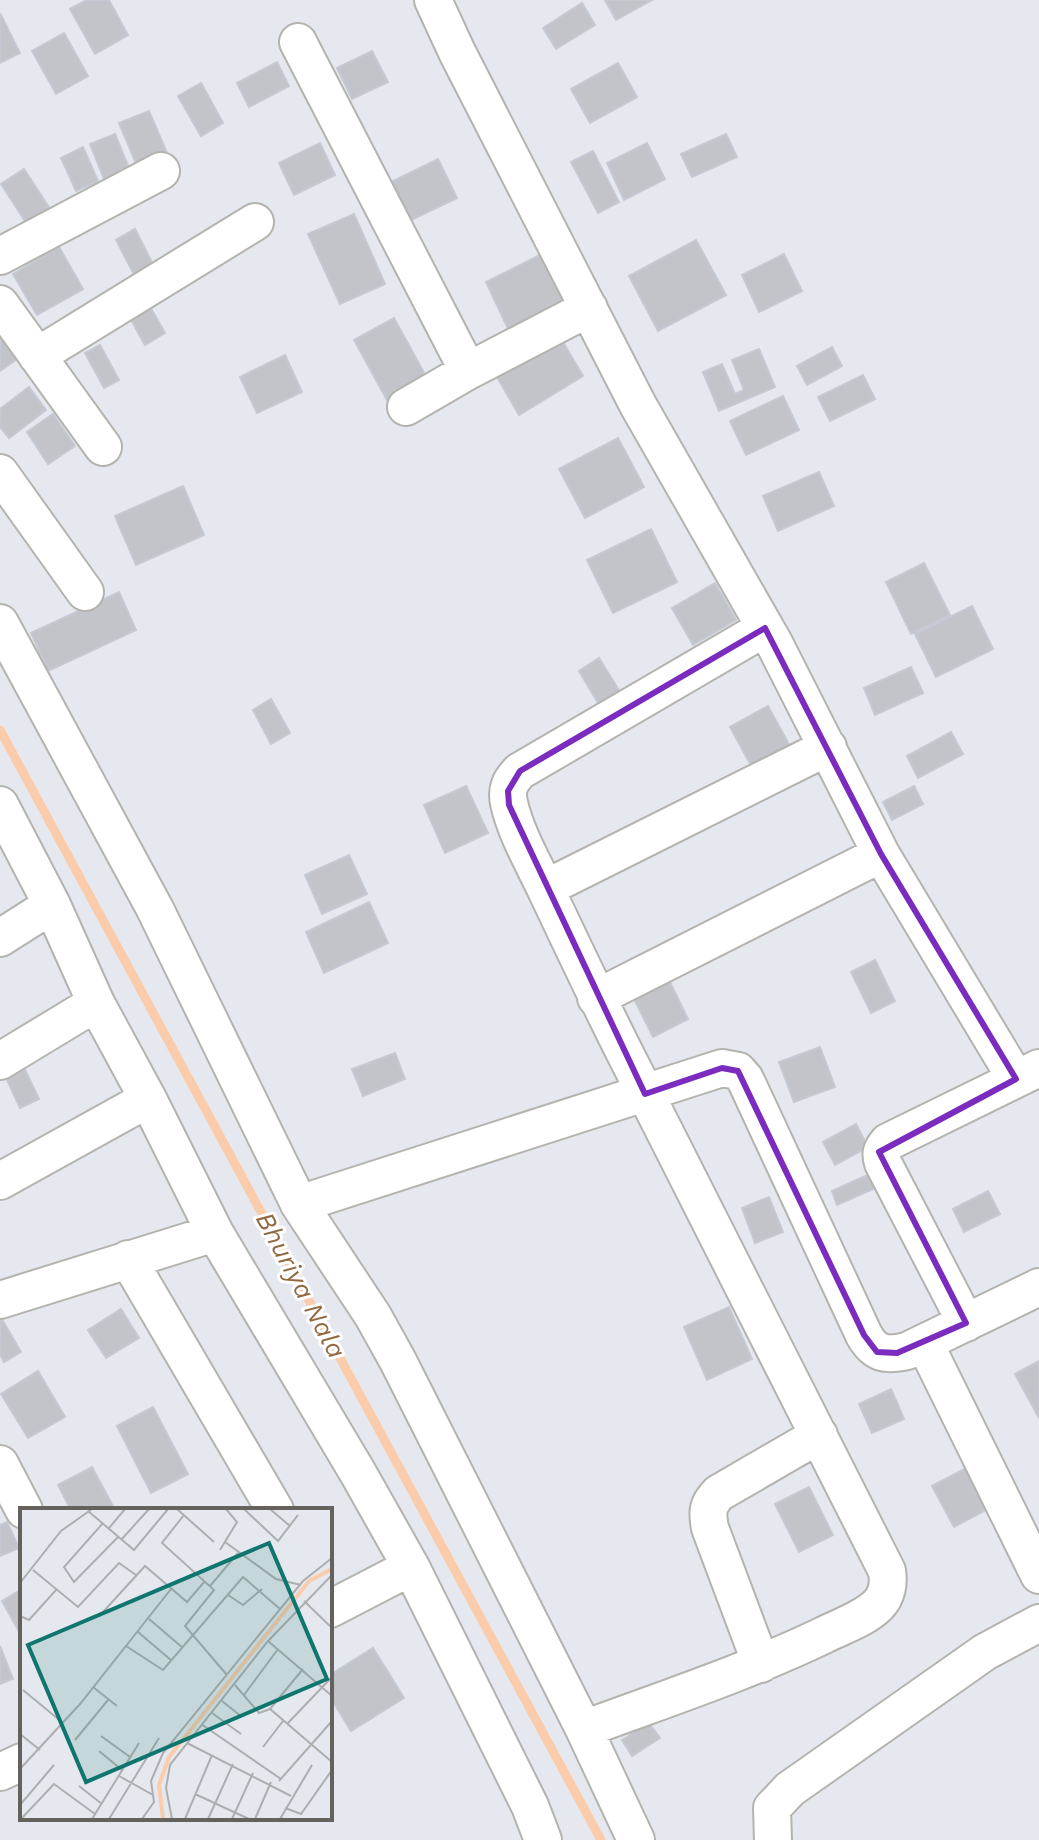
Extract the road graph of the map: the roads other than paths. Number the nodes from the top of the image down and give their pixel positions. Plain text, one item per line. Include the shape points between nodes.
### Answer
1 (446, 5) edge
2 (298, 42) dead end
3 (161, 171) dead end
4 (255, 222) dead end
5 (0, 256) edge
6 (0, 304) edge
7 (589, 308) junction
8 (37, 356) junction
9 (468, 371) junction
10 (406, 407) dead end
11 (103, 447) dead end
12 (0, 473) edge
13 (85, 592) dead end
14 (0, 623) edge
15 (765, 628) junction
16 (828, 747) junction
17 (0, 805) edge
18 (881, 854) junction
19 (546, 888) junction
20 (52, 905) junction
21 (0, 938) edge
22 (596, 998) junction
23 (96, 1003) junction
24 (0, 1061) edge
25 (1028, 1073) edge
26 (645, 1094) junction
27 (148, 1099) junction
28 (0, 1181) edge
29 (299, 1204) junction
30 (215, 1233) junction
31 (128, 1259) junction
32 (1039, 1287) edge
33 (0, 1300) edge
34 (966, 1323) junction
35 (925, 1344) junction
36 (819, 1435) junction
37 (0, 1464) edge
38 (23, 1508) edge
39 (274, 1508) edge
40 (411, 1567) junction
41 (1039, 1575) edge
42 (332, 1607) edge
43 (1039, 1623) edge
44 (761, 1664) junction
45 (584, 1729) junction
46 (20, 1763) edge
47 (0, 1772) edge
48 (543, 1840) edge
49 (636, 1840) edge
50 (773, 1840) edge

1 - 7 street
2 - 9 street
3 - 5 street
4 - 8 street
6 - 8 street
7 - 9 street
7 - 15 street
8 - 11 street
9 - 10 street
12 - 13 street
14 - 29 street via 155,909
15 - 16 street
15 - 19 street via 511,780 509,805
16 - 18 street
16 - 19 street
17 - 20 street
18 - 22 street
18 - 25 street
19 - 22 street
20 - 21 street
20 - 23 street
22 - 26 street
23 - 24 street
23 - 27 street
25 - 34 street via 888,1142 880,1155
26 - 29 street
26 - 35 street via 722,1068 738,1071 871,1346 886,1355
26 - 36 street
27 - 28 street
27 - 30 street
29 - 45 street via 398,1361
30 - 31 street
30 - 40 street
31 - 33 street
31 - 39 street
32 - 34 street
34 - 35 street
35 - 41 street
36 - 44 street via 709,1503 710,1528
36 - 44 street via 887,1571 886,1594 863,1616
37 - 38 street
40 - 42 street
40 - 48 street
43 - 50 street via 985,1652 790,1789 772,1808
44 - 45 street
45 - 49 street
46 - 47 street

